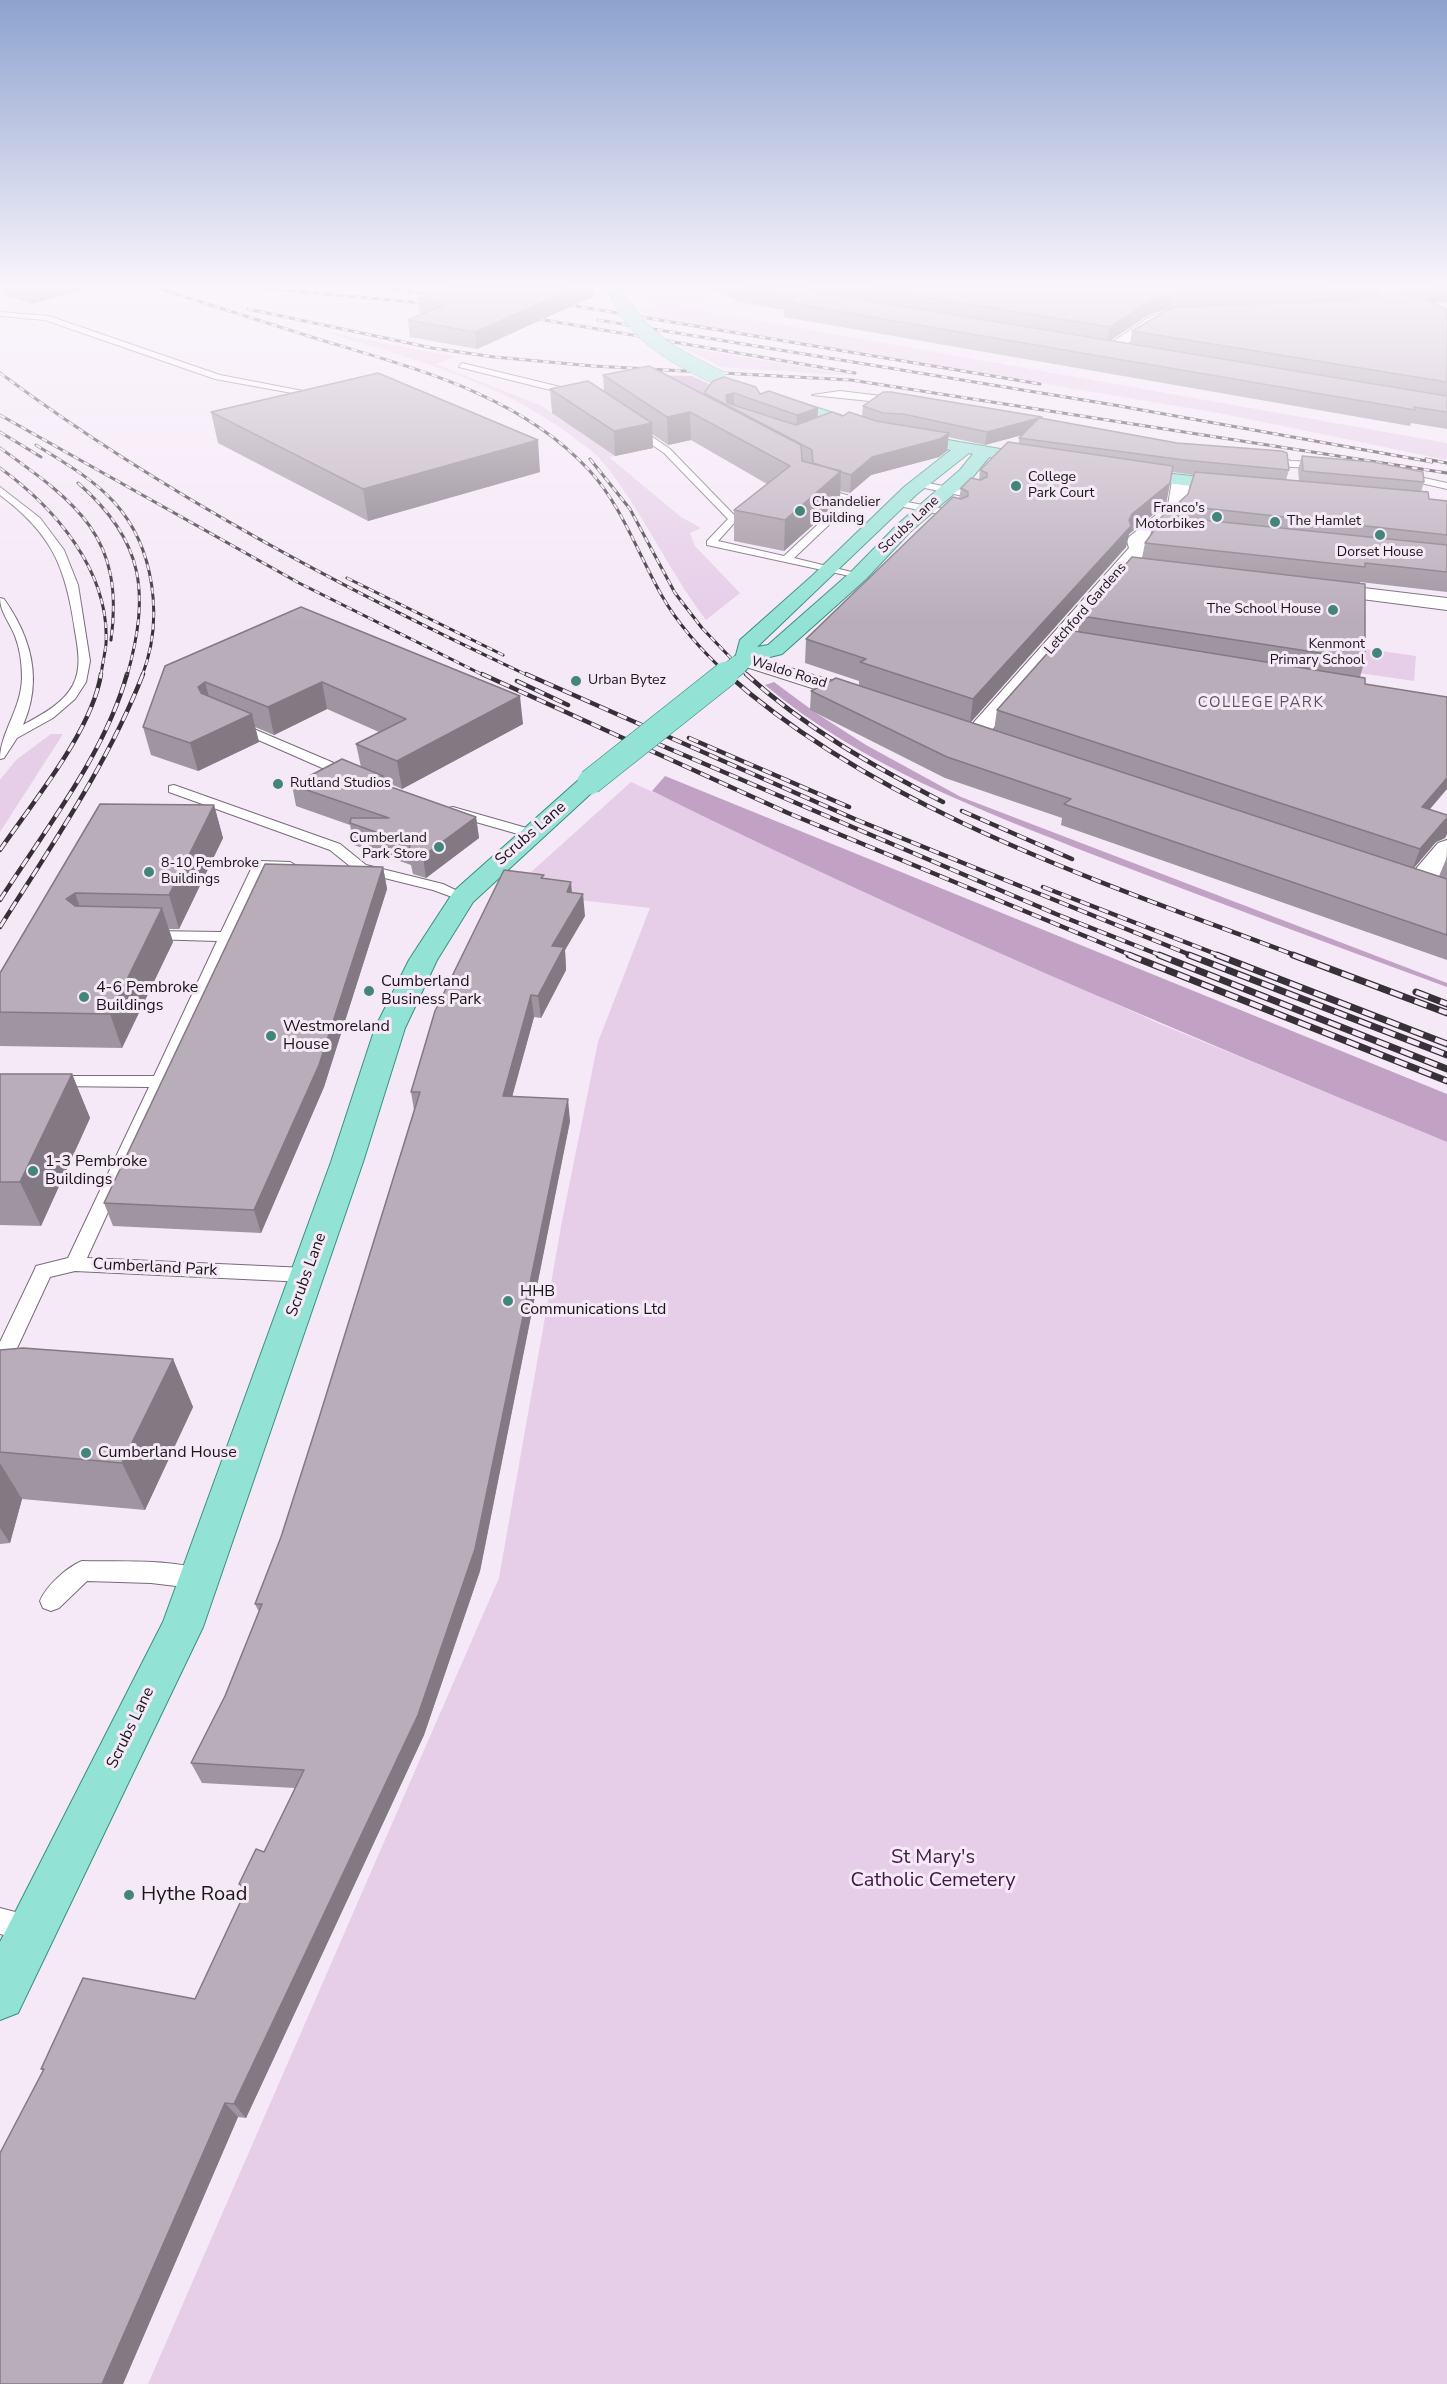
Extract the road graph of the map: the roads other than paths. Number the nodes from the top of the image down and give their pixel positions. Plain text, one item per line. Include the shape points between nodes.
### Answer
1 (881, 399) edge
2 (767, 400) edge
3 (911, 403) edge
4 (619, 418) edge
5 (844, 421) junction
6 (828, 427) edge
7 (1254, 455) edge
8 (969, 457) junction
9 (1337, 466) edge
10 (1056, 468) edge
11 (1107, 472) edge
12 (1390, 474) edge
13 (1181, 482) junction
14 (918, 484) junction
15 (805, 486) edge
16 (1447, 486) edge
17 (1251, 487) edge
18 (947, 489) junction
19 (0, 490) edge
20 (897, 503) junction
21 (926, 508) junction
22 (963, 510) junction
23 (951, 523) edge
24 (786, 560) junction
25 (1123, 567) junction
26 (830, 569) junction
27 (1151, 570) edge
28 (859, 574) junction
29 (1308, 588) edge
30 (0, 601) edge
31 (1447, 604) edge
32 (1058, 640) junction
33 (1080, 644) edge
34 (743, 660) junction
35 (887, 705) edge
36 (223, 720) edge
37 (15, 735) junction
38 (998, 743) edge
39 (0, 755) edge
40 (361, 780) edge
41 (174, 789) dead end
42 (442, 808) edge
43 (532, 834) junction
44 (1447, 848) edge
45 (305, 866) edge
46 (338, 867) edge
47 (361, 868) junction
48 (1417, 883) edge
49 (463, 897) junction
50 (133, 934) edge
51 (226, 937) junction
52 (41, 1081) edge
53 (159, 1082) junction
54 (75, 1264) junction
55 (306, 1275) junction
56 (4, 1353) edge
57 (201, 1579) junction
58 (51, 1601) dead end
59 (16, 1925) edge
60 (0, 1995) edge

1 - 3 lane
2 - 5 main road
4 - 24 lane via 667,451 733,519 711,543
5 - 6 lane
5 - 8 main road via 898,443
7 - 9 lane via 1280,459 1292,468
8 - 10 main road
8 - 14 main road, Scrubs Lane
8 - 18 main road, Scrubs Lane
11 - 13 main road
12 - 16 lane
13 - 17 main road
13 - 25 street, Letchford Gardens via 1180,499 1165,527 1152,526 1136,541 1139,549
14 - 18 lane
14 - 20 main road, Scrubs Lane
15 - 24 lane via 852,499
18 - 21 main road, Scrubs Lane
18 - 22 lane via 978,496
19 - 37 lane via 31,512 57,544 71,574 84,648 85,669 77,688 61,706
20 - 21 lane
20 - 26 main road, Scrubs Lane
21 - 22 lane
21 - 28 main road, Scrubs Lane
22 - 23 lane
24 - 26 lane
25 - 27 street
25 - 32 street, Letchford Gardens
26 - 28 lane
26 - 34 main road, Scrubs Lane via 747,644
28 - 34 main road, Scrubs Lane via 775,650
29 - 31 street
30 - 37 lane via 26,651 30,683
32 - 33 street
32 - 38 street, Letchford Gardens via 964,732
34 - 35 street, Waldo Road
34 - 43 main road, Scrubs Lane, bridge via 590,782
36 - 40 lane
37 - 39 lane
41 - 47 lane via 335,847
42 - 43 lane
43 - 49 main road, Scrubs Lane
44 - 48 street
45 - 51 lane, Cumberland Park via 260,865
46 - 47 lane
47 - 49 lane
49 - 55 main road, Scrubs Lane via 423,960 390,1028
50 - 51 lane
51 - 53 lane, Cumberland Park
52 - 53 lane
53 - 54 lane, Cumberland Park
54 - 55 lane, Cumberland Park
54 - 56 lane via 43,1271
55 - 57 main road, Scrubs Lane
57 - 58 lane via 82,1571
57 - 59 main road, Scrubs Lane via 182,1627
59 - 60 main road, Scrubs Lane

